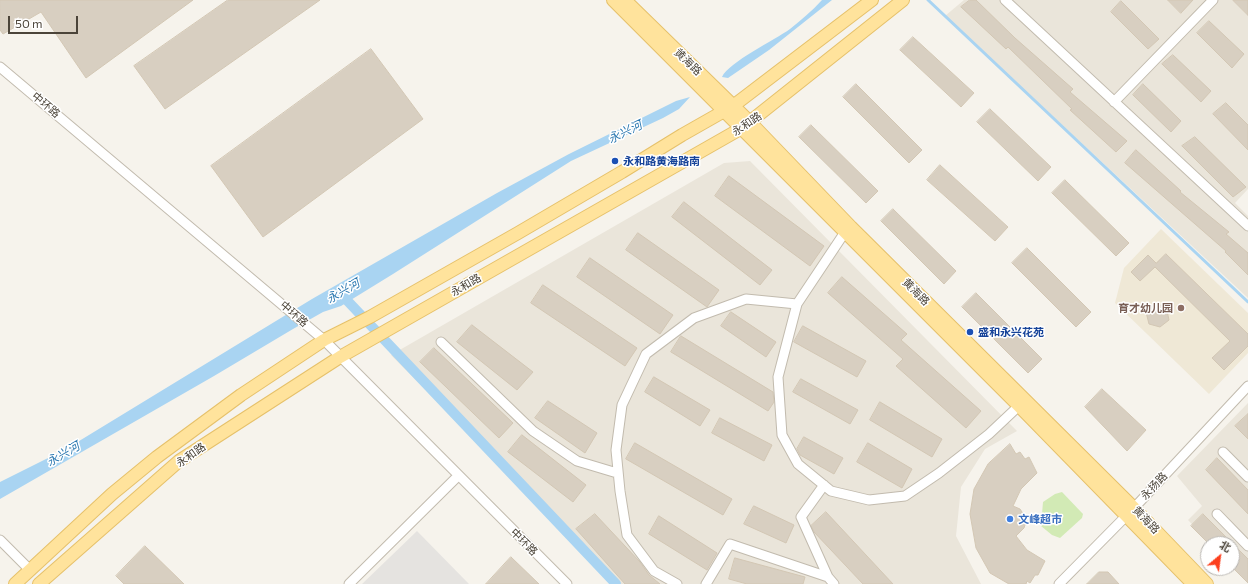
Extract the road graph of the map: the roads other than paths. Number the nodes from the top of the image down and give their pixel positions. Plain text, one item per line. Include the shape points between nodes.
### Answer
1 (613, 0) edge
2 (625, 0) edge
3 (872, 0) edge
4 (903, 0) edge
5 (1005, 0) edge
6 (1213, 0) edge
7 (0, 66) edge
8 (1114, 102) junction
9 (729, 109) junction
10 (747, 126) junction
11 (1248, 226) edge
12 (848, 230) junction
13 (797, 304) junction
14 (324, 340) junction
15 (441, 342) dead end
16 (340, 357) junction
17 (1248, 386) edge
18 (1022, 403) junction
19 (1223, 452) dead end
20 (617, 472) junction
21 (458, 476) junction
22 (1248, 477) edge
23 (824, 485) junction
24 (1130, 512) junction
25 (1217, 514) dead end
26 (1, 544) edge
27 (1248, 546) edge
28 (30, 570) junction
29 (828, 577) junction
30 (15, 584) edge
31 (39, 584) edge
32 (349, 584) edge
33 (567, 584) edge
34 (677, 584) edge
35 (706, 584) edge
36 (834, 584) edge
37 (1059, 584) edge
38 (1192, 584) edge
39 (1207, 584) edge

1 - 9 main road, 黄海路
2 - 9 main road, 黄海路
3 - 9 main road, 永和路
4 - 10 main road, 永和路
5 - 8 street
6 - 8 street
7 - 14 street, 中环路
8 - 11 street
9 - 10 main road, 黄海路
9 - 14 main road, 永和路 via 518,233 370,317
10 - 12 main road, 黄海路
10 - 16 main road, 永和路
12 - 13 street
12 - 18 main road, 黄海路
13 - 20 street via 746,299 694,318 646,354 622,404 616,450
13 - 23 street via 778,377 782,435 798,464
14 - 16 street, 中环路
14 - 28 main road, 永和路 via 241,395 157,457 112,494
15 - 20 street via 533,431 577,462
16 - 21 street, 中环路
16 - 31 main road, 永和路 via 179,461
17 - 24 street, 永扬路
18 - 23 street via 989,434 905,496 869,500 831,490
18 - 24 main road, 黄海路
19 - 22 street
20 - 34 street via 627,535 654,571
21 - 32 street
21 - 33 street, 中环路
23 - 29 street via 801,517
24 - 37 street, 永扬路
24 - 38 main road, 黄海路
24 - 39 main road, 黄海路
25 - 27 street
26 - 28 street
28 - 30 main road, 永和路
29 - 35 street via 730,544
29 - 36 street

